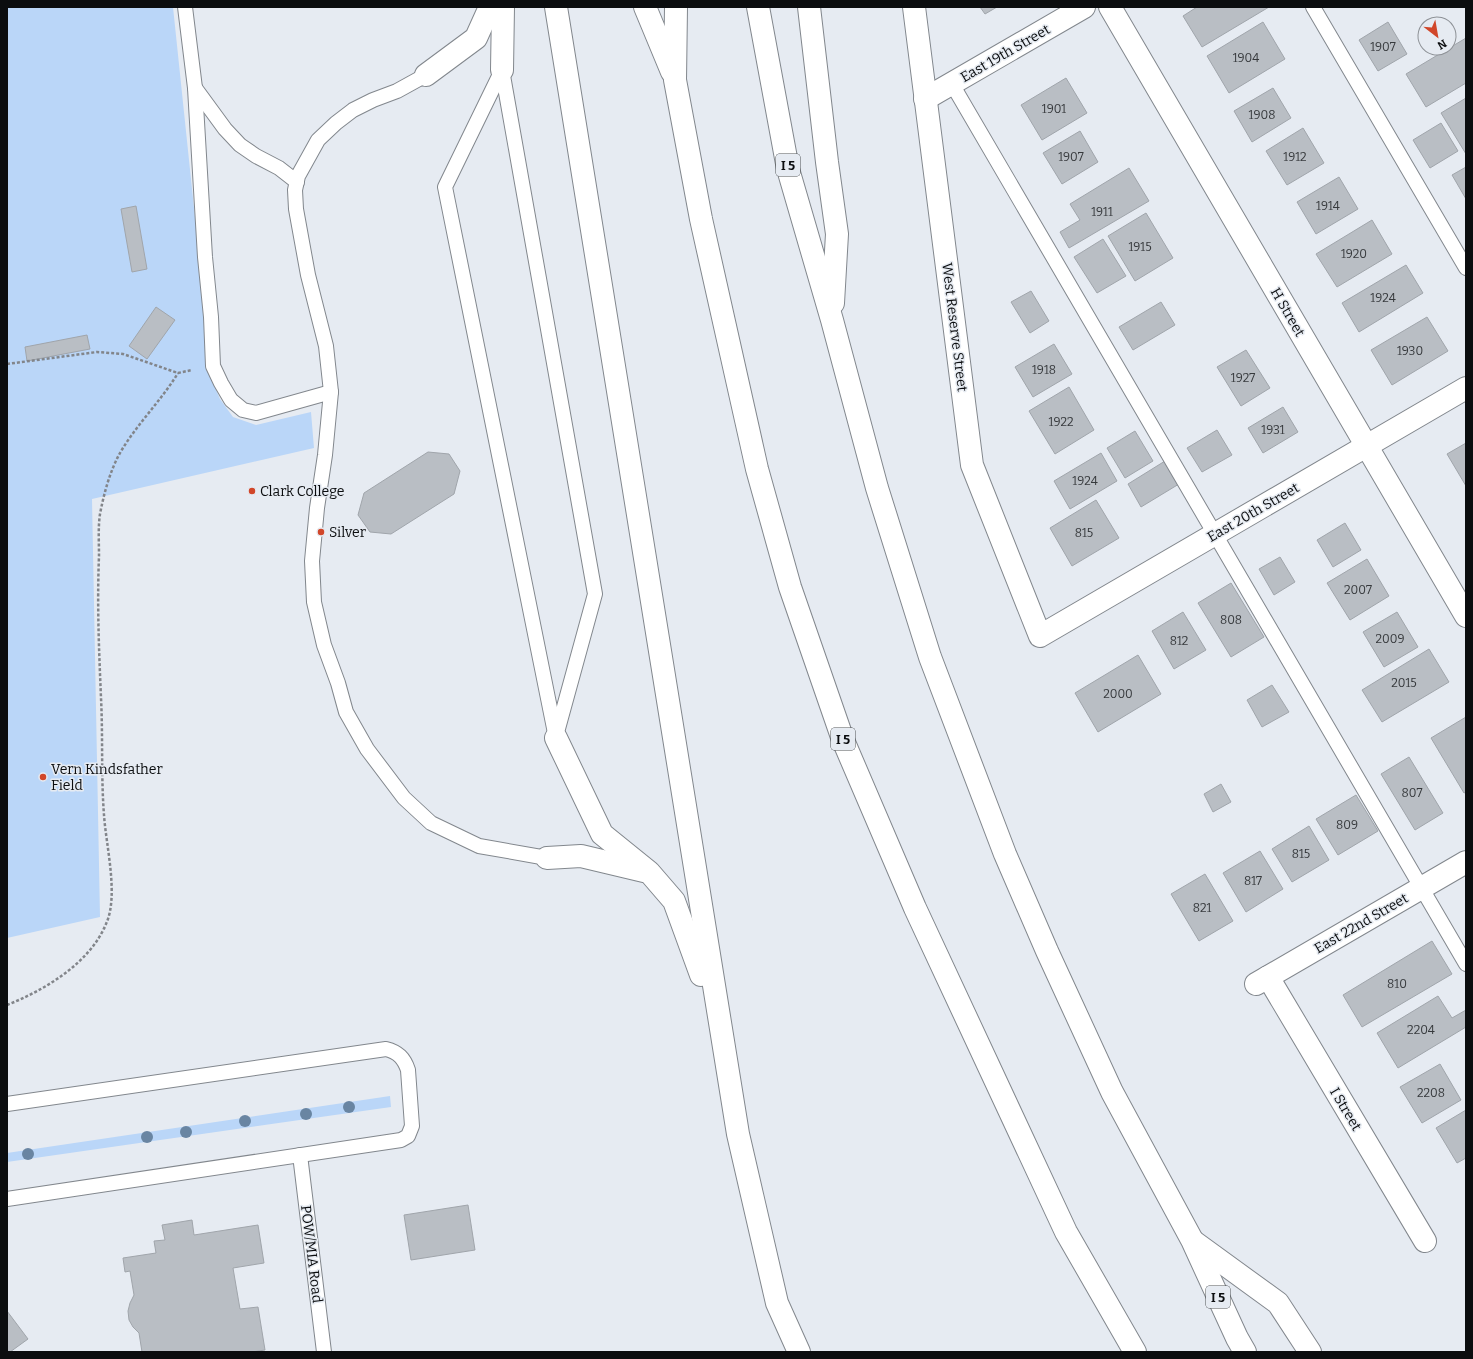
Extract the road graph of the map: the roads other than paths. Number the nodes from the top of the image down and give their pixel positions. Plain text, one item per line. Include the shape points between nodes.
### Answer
1 (186, 7) edge
2 (490, 7) edge
3 (503, 7) edge
4 (556, 7) edge
5 (645, 7) edge
6 (676, 7) edge
7 (758, 7) edge
8 (809, 7) edge
9 (914, 7) edge
10 (1084, 7) edge
11 (1110, 7) edge
12 (1313, 7) edge
13 (502, 70) junction
14 (426, 75) joint
15 (675, 80) junction
16 (952, 84) junction
17 (195, 88) junction
18 (925, 99) junction
19 (297, 182) junction
20 (1466, 268) edge
21 (832, 320) junction
22 (1466, 388) edge
23 (331, 392) junction
24 (1367, 446) junction
25 (1215, 534) junction
26 (1466, 616) edge
27 (1040, 636) joint
28 (556, 738) junction
29 (547, 858) joint
30 (1466, 862) edge
31 (648, 872) junction
32 (1422, 888) junction
33 (1466, 964) edge
34 (1262, 981) joint
35 (719, 1025) junction
36 (7, 1104) edge
37 (300, 1155) junction
38 (7, 1199) edge
39 (1192, 1240) junction
40 (1425, 1241) dead end
41 (324, 1352) edge
42 (799, 1352) edge
43 (1135, 1352) edge
44 (1245, 1352) edge
45 (1310, 1352) edge

1 - 17 lane
2 - 14 main road via 476,38
3 - 13 main road
4 - 35 main road
5 - 15 main road
6 - 15 main road, I 5
7 - 21 main road, I 5 via 788,169
8 - 21 main road via 837,234
9 - 18 main road, West Reserve Street
10 - 16 main road, East 19th Street
11 - 24 main road, H Street
12 - 20 lane
13 - 28 lane via 595,594
13 - 28 lane via 445,187
14 - 19 lane via 353,110 336,123 318,140 306,159
15 - 43 main road, I 5 via 701,219 757,469 790,586 843,740 915,908 1066,1232
16 - 18 main road, East 19th Street
16 - 25 lane
17 - 19 lane via 240,145
17 - 23 lane via 213,366 231,400 243,410 256,413
18 - 27 main road, West Reserve Street via 972,465
19 - 23 lane via 296,209 308,275 326,346
21 - 39 main road, I 5 via 877,488 930,657 1005,854 1112,1092
22 - 24 main road, East 20th Street
23 - 29 lane via 312,561 314,602 324,645 346,712 367,749 404,798 431,823 479,846
24 - 25 main road, East 20th Street
24 - 26 main road, H Street
25 - 27 main road, East 20th Street
25 - 32 lane
28 - 31 main road via 602,834
29 - 31 main road via 581,856
30 - 32 main road, East 22nd Street
31 - 35 main road via 674,901
32 - 33 lane
32 - 34 main road, East 22nd Street
34 - 40 main road, I Street
35 - 42 main road via 738,1134 777,1303
36 - 37 lane via 386,1049 400,1056 408,1070 412,1126 408,1136 401,1140
37 - 38 lane
37 - 41 lane, POW/MIA Road
39 - 44 main road, I 5
39 - 45 main road via 1278,1303

